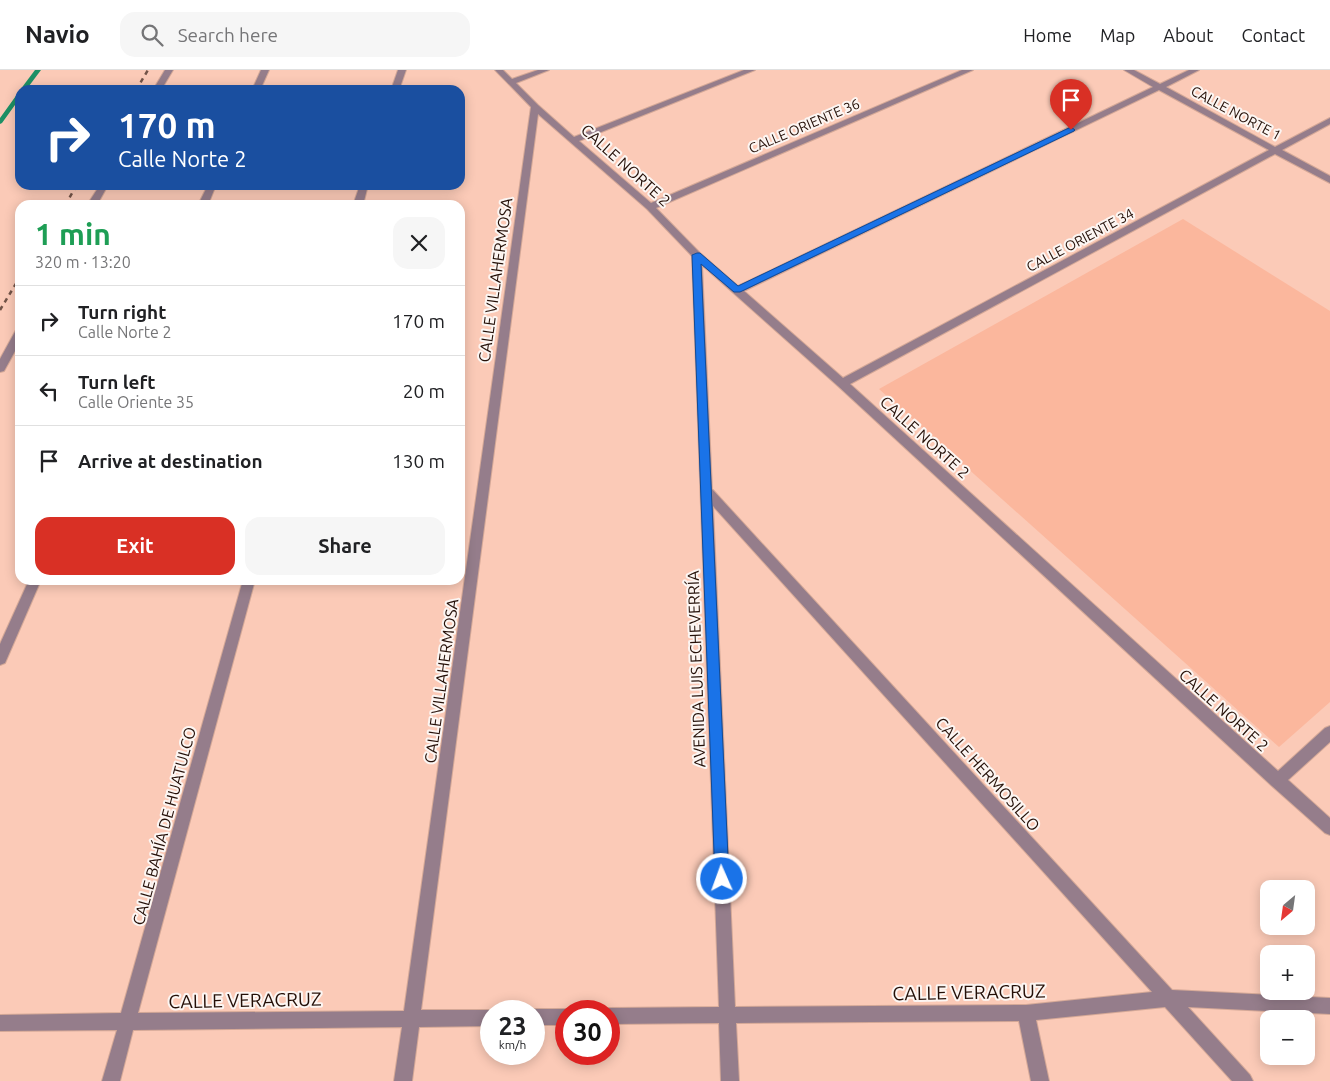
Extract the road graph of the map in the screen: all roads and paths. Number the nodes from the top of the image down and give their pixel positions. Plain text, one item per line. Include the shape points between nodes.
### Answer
1 (169, 70) edge
2 (265, 70) edge
3 (402, 70) edge
4 (499, 70) edge
5 (545, 70) edge
6 (751, 70) edge
7 (969, 70) edge
8 (1128, 70) edge
9 (1195, 70) edge
10 (512, 82) junction
11 (161, 85) edge
12 (258, 85) edge
13 (397, 85) edge
14 (1159, 87) junction
15 (535, 107) junction
16 (1330, 121) edge
17 (574, 140) junction
18 (1277, 151) junction
19 (1330, 180) edge
20 (650, 207) junction
21 (697, 255) junction
22 (737, 290) junction
23 (15, 342) edge
24 (0, 368) edge
25 (842, 383) junction
26 (706, 490) junction
27 (33, 585) edge
28 (248, 585) edge
29 (0, 659) edge
30 (1330, 733) edge
31 (1276, 781) junction
32 (1330, 828) edge
33 (1169, 998) junction
34 (1330, 1006) edge
35 (1026, 1013) junction
36 (728, 1015) junction
37 (620, 1016) edge
38 (412, 1018) junction
39 (480, 1018) edge
40 (129, 1021) junction
41 (0, 1023) edge
42 (111, 1081) edge
43 (403, 1081) edge
44 (730, 1081) edge
45 (1040, 1081) edge
46 (1244, 1081) edge

1 - 11 street
2 - 12 street
3 - 13 street
4 - 10 street, CALLE NORTE 2
5 - 10 street
6 - 17 street
7 - 20 street, CALLE ORIENTE 36
8 - 14 street, CALLE NORTE 1
9 - 14 street
10 - 15 street, CALLE NORTE 2
14 - 18 street, CALLE NORTE 1
14 - 22 street
15 - 17 street, CALLE NORTE 2
15 - 38 street, CALLE VILLAHERMOSA
16 - 18 street, CALLE ORIENTE 34
17 - 20 street, CALLE NORTE 2
18 - 19 street, CALLE NORTE 1
18 - 25 street, CALLE ORIENTE 34
20 - 21 street, CALLE NORTE 2
21 - 22 street, CALLE NORTE 2
21 - 26 street, AVENIDA LUIS ECHEVERRÍA
22 - 25 street, CALLE NORTE 2
23 - 24 street
25 - 31 street, CALLE NORTE 2
26 - 33 street, CALLE HERMOSILLO
26 - 36 street, AVENIDA LUIS ECHEVERRÍA
27 - 29 street
28 - 40 street, CALLE BAHÍA DE HUATULCO
30 - 31 street
31 - 32 street, CALLE NORTE 2
33 - 34 street, CALLE VERACRUZ
33 - 35 street, CALLE VERACRUZ
33 - 46 street, CALLE HERMOSILLO
35 - 36 street, CALLE VERACRUZ
35 - 45 street
36 - 37 street, CALLE VERACRUZ
36 - 44 street, AVENIDA LUIS ECHEVERRÍA
38 - 39 street, CALLE VERACRUZ
38 - 40 street, CALLE VERACRUZ
38 - 43 street, CALLE VILLAHERMOSA
40 - 41 street, CALLE VERACRUZ
40 - 42 street, CALLE BAHÍA DE HUATULCO

